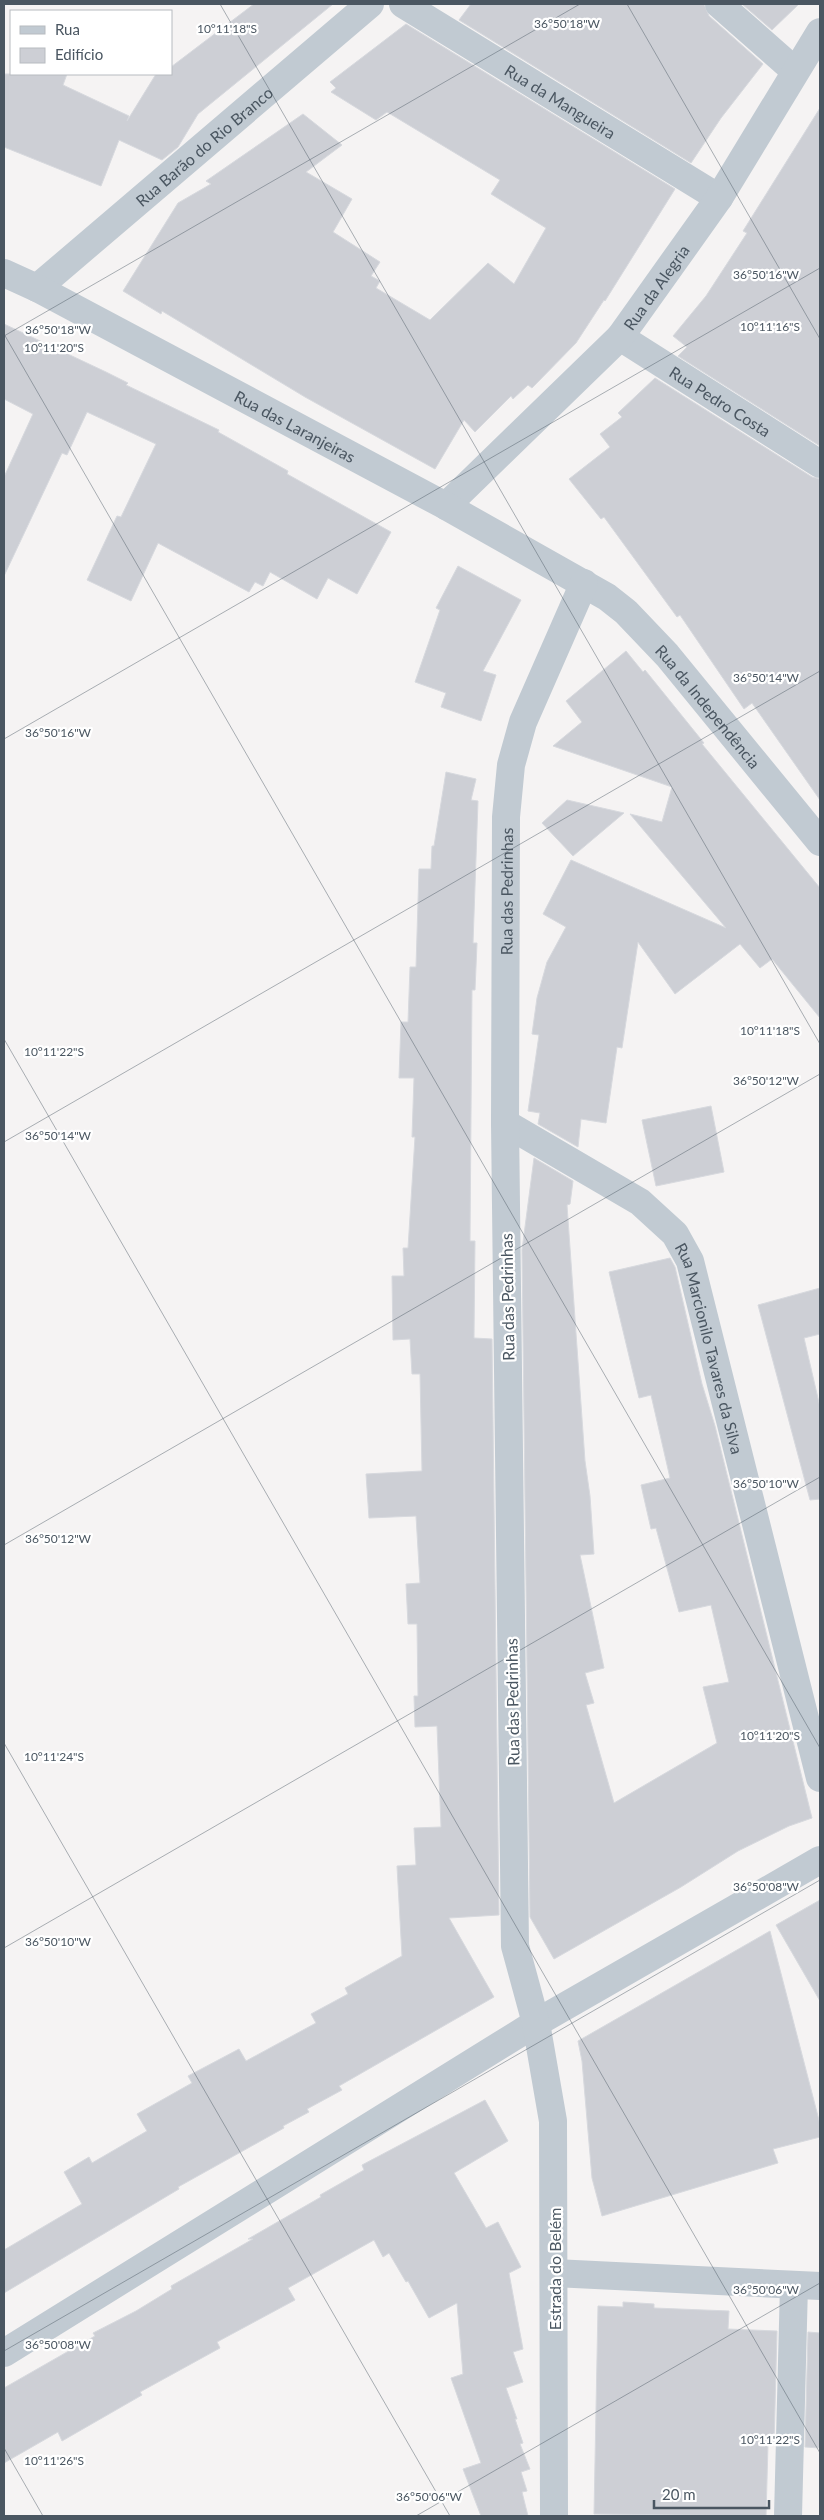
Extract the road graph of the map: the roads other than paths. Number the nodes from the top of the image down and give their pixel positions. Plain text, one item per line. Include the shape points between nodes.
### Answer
1 (370, 4) edge
2 (403, 4) edge
3 (718, 4) edge
4 (820, 32) edge
5 (795, 71) junction
6 (719, 198) junction
7 (4, 273) edge
8 (37, 288) junction
9 (620, 337) junction
10 (820, 464) edge
11 (446, 506) junction
12 (584, 583) junction
13 (820, 842) edge
14 (505, 1123) junction
15 (820, 1778) edge
16 (820, 1860) edge
17 (536, 2023) junction
18 (554, 2273) junction
19 (807, 2286) edge
20 (4, 2353) edge
21 (554, 2516) edge
22 (788, 2516) edge

1 - 8 street, Rua Barão do Rio Branco
2 - 6 street, Rua da Mangueira
3 - 5 street
4 - 5 street, Rua da Alegria
5 - 6 street, Rua da Alegria
6 - 9 street, Rua da Alegria
7 - 8 street, Rua das Laranjeiras
8 - 11 street, Rua das Laranjeiras
9 - 10 street, Rua Pedro Costa
9 - 11 street, Rua da Alegria
11 - 12 street, Rua das Laranjeiras
12 - 13 street, Rua da Independência via 626,612 667,655
12 - 14 street, Rua das Pedrinhas via 523,722 511,765 506,817
14 - 15 street, Rua Marcionilo Tavares da Silva via 640,1202 675,1234 690,1261
14 - 17 street, Rua das Pedrinhas via 515,1946
16 - 17 street
17 - 18 street, Estrada do Belém via 553,2121
17 - 20 street
18 - 19 street
18 - 21 street, Estrada do Belém
19 - 22 street

